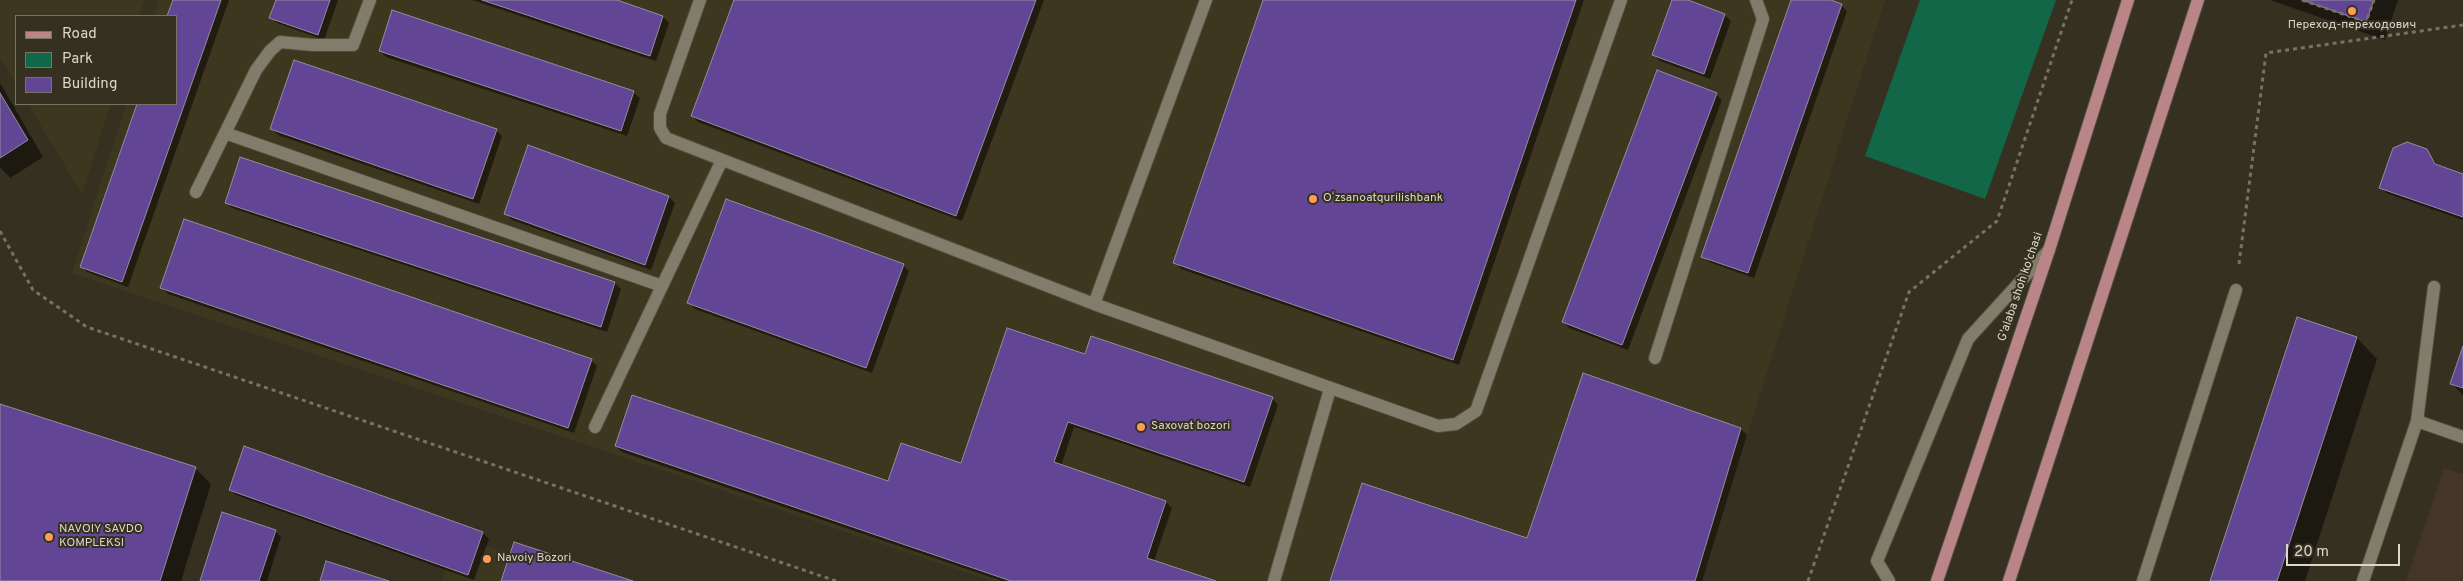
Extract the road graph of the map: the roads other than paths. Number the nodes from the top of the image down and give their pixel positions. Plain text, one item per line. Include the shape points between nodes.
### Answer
1 (370, 0) edge
2 (700, 0) edge
3 (1206, 0) edge
4 (1621, 0) edge
5 (1756, 0) edge
6 (2128, 0) edge
7 (2198, 0) edge
8 (225, 133) junction
9 (722, 160) junction
10 (196, 192) dead end
11 (2049, 250) junction
12 (662, 286) junction
13 (2434, 287) dead end
14 (2236, 290) road end
15 (1094, 304) junction
16 (1654, 358) dead end
17 (1330, 389) junction
18 (2417, 421) junction
19 (594, 427) dead end
20 (2463, 437) edge
21 (1274, 581) edge
22 (1889, 581) edge
23 (1937, 581) edge
24 (2009, 581) edge
25 (2143, 581) edge
26 (2363, 581) edge

1 - 8 street via 353,45 280,42 270,51 256,70
2 - 9 street via 660,114 660,128 666,138
3 - 15 street
4 - 17 street via 1476,411 1456,424 1438,426
5 - 16 street via 1762,19
6 - 11 main road, G'alaba shoh ko'chasi
7 - 24 main road
8 - 10 street
8 - 12 street
9 - 12 street
9 - 15 street
11 - 22 street via 1968,339 1877,561
11 - 23 main road, G'alaba shoh ko'chasi
12 - 19 street
13 - 18 street
14 - 25 street
15 - 17 street
17 - 21 street
18 - 20 street
18 - 26 street

